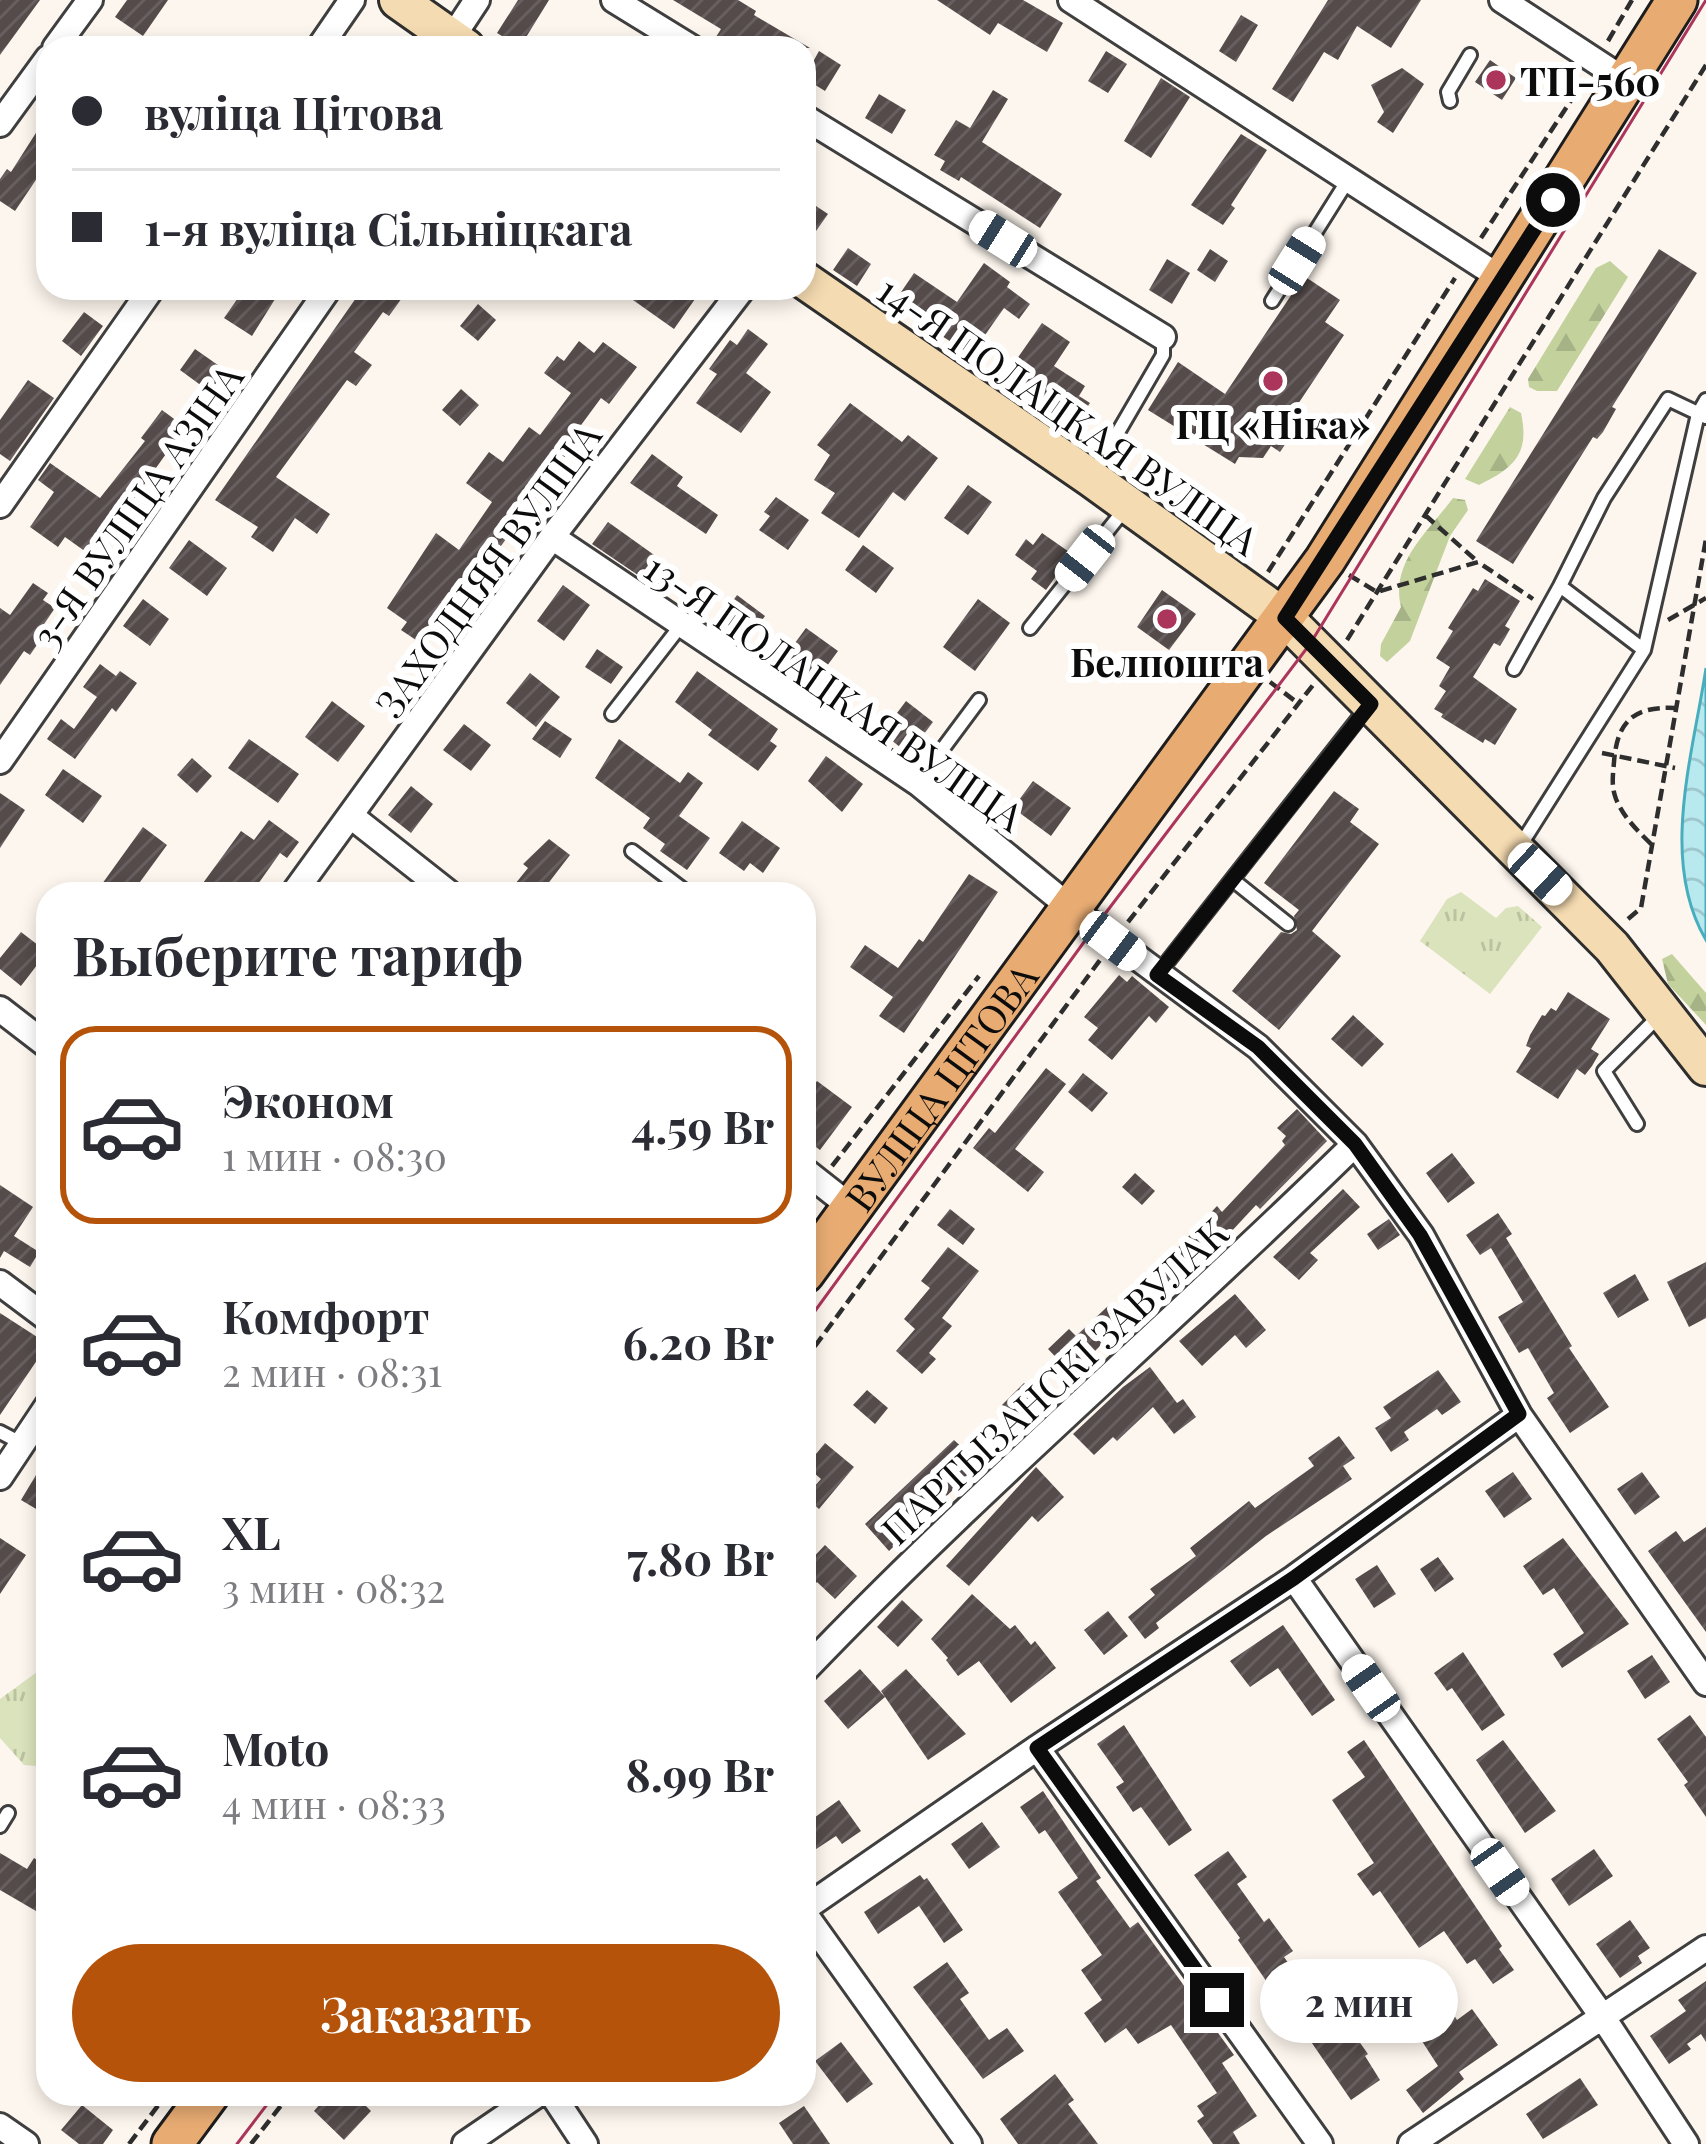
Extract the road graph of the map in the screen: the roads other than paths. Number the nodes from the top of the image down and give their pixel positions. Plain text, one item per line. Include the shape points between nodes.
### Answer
1 (90, 0) edge
2 (352, 0) edge
3 (398, 0) edge
4 (477, 0) edge
5 (614, 0) edge
6 (1071, 0) edge
7 (1502, 0) edge
8 (1677, 0) edge
9 (64, 36) edge
10 (327, 36) edge
11 (449, 36) edge
12 (462, 36) edge
13 (672, 36) edge
14 (1470, 55) dead end
15 (1611, 71) junction
16 (36, 74) edge
17 (1450, 101) dead end
18 (0, 124) edge
19 (816, 124) edge
20 (1348, 180) junction
21 (1504, 280) junction
22 (816, 288) edge
23 (144, 300) edge
24 (320, 300) edge
25 (733, 300) edge
26 (1272, 301) dead end
27 (1162, 337) joint
28 (1706, 400) edge
29 (1702, 416) edge
30 (1091, 478) junction
31 (0, 505) edge
32 (1129, 505) junction
33 (552, 537) junction
34 (1560, 586) junction
35 (1285, 618) junction
36 (682, 624) junction
37 (1030, 628) dead end
38 (1644, 650) junction
39 (1514, 669) dead end
40 (979, 700) dead end
41 (1371, 704) junction
42 (612, 714) dead end
43 (10, 730) edge
44 (0, 761) edge
45 (918, 783) junction
46 (351, 816) junction
47 (632, 851) dead end
48 (1516, 852) junction
49 (1233, 880) junction
50 (301, 882) edge
51 (436, 882) edge
52 (673, 882) edge
53 (1072, 910) junction
54 (1288, 924) dead end
55 (1157, 975) junction
56 (0, 1009) edge
57 (1664, 1011) junction
58 (36, 1037) edge
59 (1706, 1066) edge
60 (1637, 1124) dead end
61 (1355, 1144) junction
62 (816, 1179) edge
63 (851, 1207) junction
64 (816, 1256) edge
65 (0, 1283) edge
66 (36, 1310) edge
67 (1519, 1414) junction
68 (36, 1416) edge
69 (11, 1438) edge
70 (0, 1477) edge
71 (1294, 1578) junction
72 (816, 1659) edge
73 (1706, 1683) edge
74 (1037, 1748) junction
75 (8, 1813) dead end
76 (0, 1826) edge
77 (816, 1903) edge
78 (816, 1928) edge
79 (1706, 1948) edge
80 (1604, 2019) junction
81 (200, 2106) edge
82 (520, 2106) edge
83 (560, 2106) edge
84 (0, 2126) edge
85 (26, 2144) edge
86 (172, 2144) edge
87 (465, 2144) edge
88 (585, 2144) edge
89 (969, 2144) edge
90 (1320, 2144) edge
91 (1411, 2144) edge
92 (1686, 2144) edge

1 - 9 street
2 - 10 street
3 - 11 main road
4 - 12 street
5 - 13 street
6 - 20 street
7 - 15 street
8 - 15 main road, ВУЛІЦА ЦІТОВА
14 - 17 lane
15 - 21 main road, ВУЛІЦА ЦІТОВА
16 - 18 street
19 - 27 street
20 - 21 street
20 - 26 lane
21 - 35 main road, ВУЛІЦА ЦІТОВА
22 - 30 main road, 14-Я ПОЛАЦКАЯ ВУЛІЦА
23 - 31 street
24 - 43 street, 3-Я ВУЛІЦА АЗІНА
25 - 33 street, ЗАХОДНЯЯ ВУЛІЦА
27 - 30 lane via 1163,355
28 - 29 lane
29 - 34 lane via 1668,400 1604,498
29 - 38 lane
30 - 32 main road, 14-Я ПОЛАЦКАЯ ВУЛІЦА
32 - 35 main road, 14-Я ПОЛАЦКАЯ ВУЛІЦА
32 - 37 lane
33 - 36 street, 13-Я ПОЛАЦКАЯ ВУЛІЦА
33 - 46 street, ЗАХОДНЯЯ ВУЛІЦА
34 - 38 lane
34 - 39 lane
35 - 41 main road, 14-Я ПОЛАЦКАЯ ВУЛІЦА
35 - 53 main road, ВУЛІЦА ЦІТОВА
36 - 42 lane
36 - 45 street, 13-Я ПОЛАЦКАЯ ВУЛІЦА
38 - 48 lane
40 - 45 lane
41 - 48 main road, 14-Я ПОЛАЦКАЯ ВУЛІЦА
41 - 49 lane
43 - 44 street, 3-Я ВУЛІЦА АЗІНА
45 - 53 street, 13-Я ПОЛАЦКАЯ ВУЛІЦА
46 - 50 street, ЗАХОДНЯЯ ВУЛІЦА
46 - 51 street
47 - 52 lane
48 - 57 main road, 14-Я ПОЛАЦКАЯ ВУЛІЦА
49 - 54 lane
49 - 55 lane
53 - 55 street, 13-Я ПОЛАЦКАЯ ВУЛІЦА
53 - 63 main road, ВУЛІЦА ЦІТОВА
55 - 61 street, 13-Я ПОЛАЦКАЯ ВУЛІЦА via 1258,1047
56 - 58 street
57 - 59 main road, 14-Я ПОЛАЦКАЯ ВУЛІЦА
57 - 60 lane via 1604,1071
61 - 67 street, 13-Я ПОЛАЦКАЯ ВУЛІЦА via 1420,1235
61 - 72 street, ПАРТЫЗАНСКІ ЗАВУЛАК
62 - 63 street
63 - 64 main road, ВУЛІЦА ЦІТОВА
65 - 66 street
67 - 71 street
67 - 73 street, 13-Я ПОЛАЦКАЯ ВУЛІЦА
68 - 69 street
69 - 70 street
71 - 74 street
71 - 80 street
74 - 77 street
74 - 90 street
75 - 76 lane
78 - 89 street
79 - 80 street
80 - 91 street
80 - 92 street
81 - 86 main road
82 - 87 street
83 - 88 street
84 - 85 street

